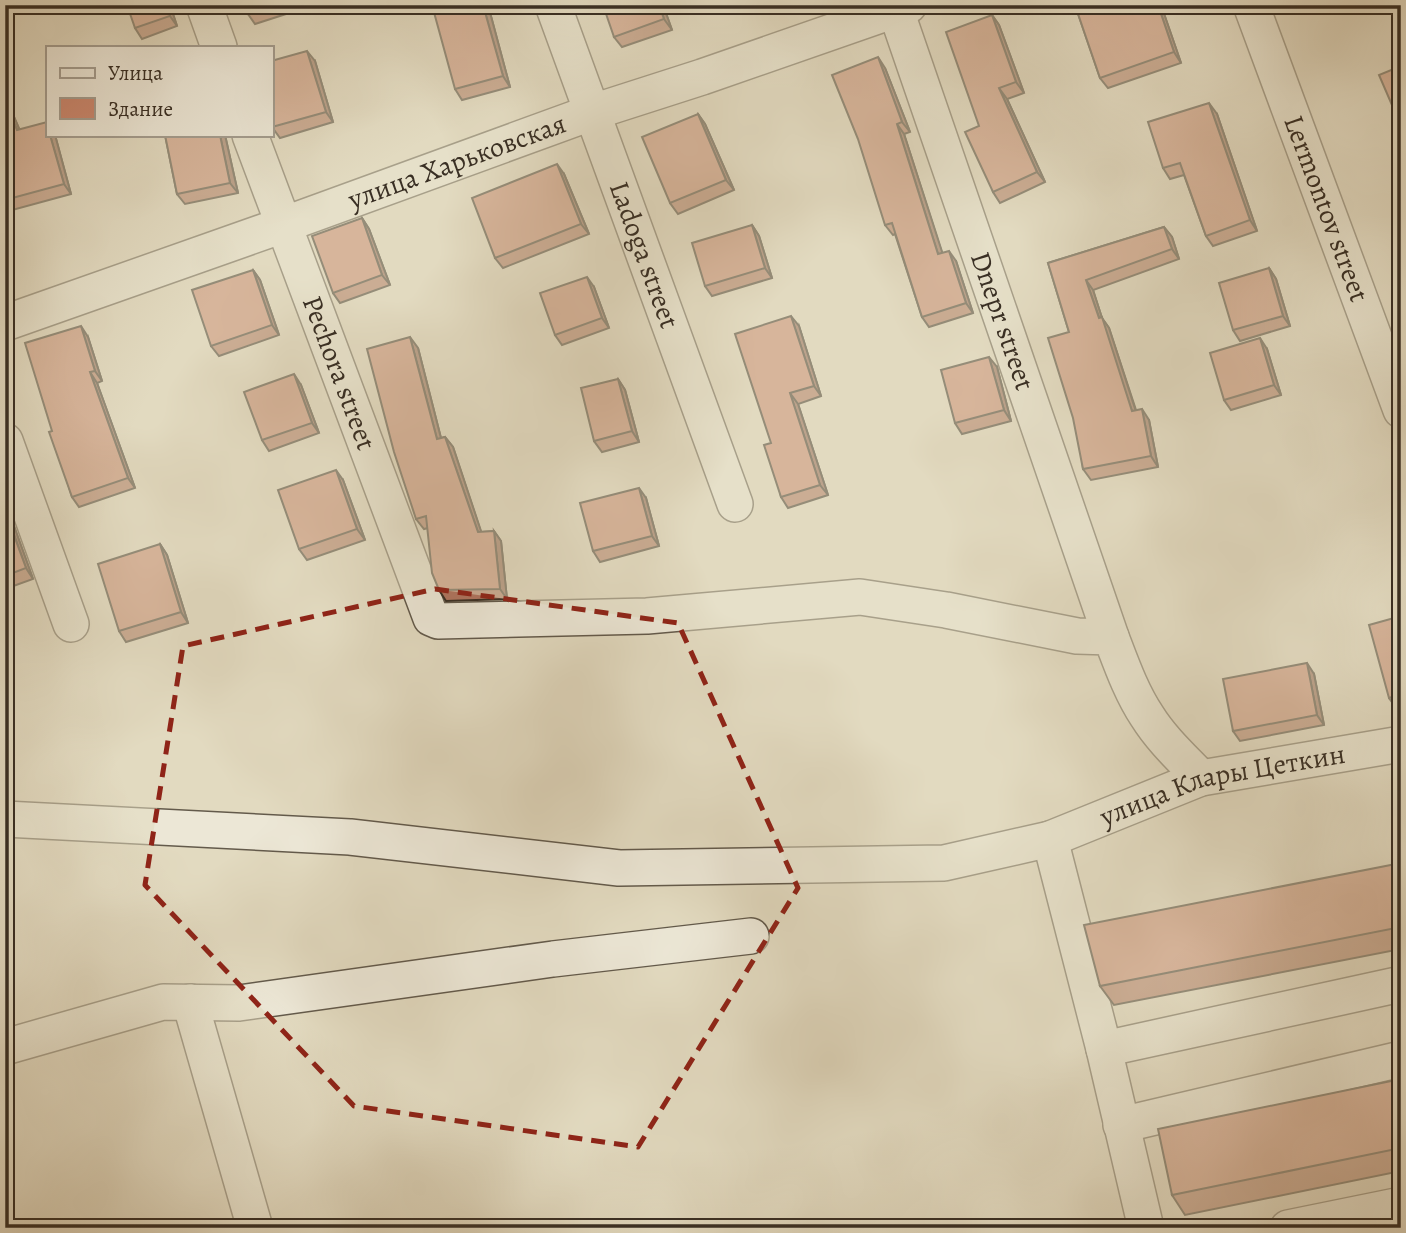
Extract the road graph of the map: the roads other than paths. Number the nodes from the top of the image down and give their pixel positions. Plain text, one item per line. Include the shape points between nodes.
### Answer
1 (204, 5) edge
2 (554, 5) edge
3 (1251, 5) edge
4 (899, 7) edge
5 (219, 46) edge
6 (593, 112) junction
7 (250, 136) edge
8 (283, 225) junction
9 (5, 323) edge
10 (1401, 410) edge
11 (5, 441) edge
12 (735, 504) dead end
13 (71, 624) dead end
14 (1111, 637) junction
15 (1401, 744) edge
16 (1201, 778) junction
17 (5, 819) edge
18 (1050, 839) junction
19 (751, 936) dead end
20 (1401, 984) edge
21 (190, 1002) junction
22 (5, 1047) edge
23 (1104, 1049) junction
24 (1401, 1059) edge
25 (1122, 1125) junction
26 (1401, 1205) edge
27 (255, 1228) edge
28 (1146, 1228) edge
29 (1288, 1228) edge

1 - 5 street
2 - 6 street, Ladoga street
3 - 10 street, Lermontov street
4 - 6 street, улица Харьковская
4 - 14 street, Dnepr street
6 - 8 street, улица Харьковская
6 - 12 street, Ladoga street
7 - 8 street, Pechora street
8 - 9 street, улица Харьковская
8 - 14 street, Pechora street via 431,618 647,616 860,597 1077,636
11 - 13 street
14 - 16 street, Dnepr street via 1146,715
15 - 16 street, улица Клары Цеткин
16 - 18 street, улица Клары Цеткин
17 - 18 street, улица Клары Цеткин via 350,837 619,868 944,863
18 - 23 street
19 - 21 street via 239,1003
20 - 23 street
21 - 22 street via 163,1002
21 - 27 street
23 - 25 street
24 - 25 street
25 - 28 street
26 - 29 street

